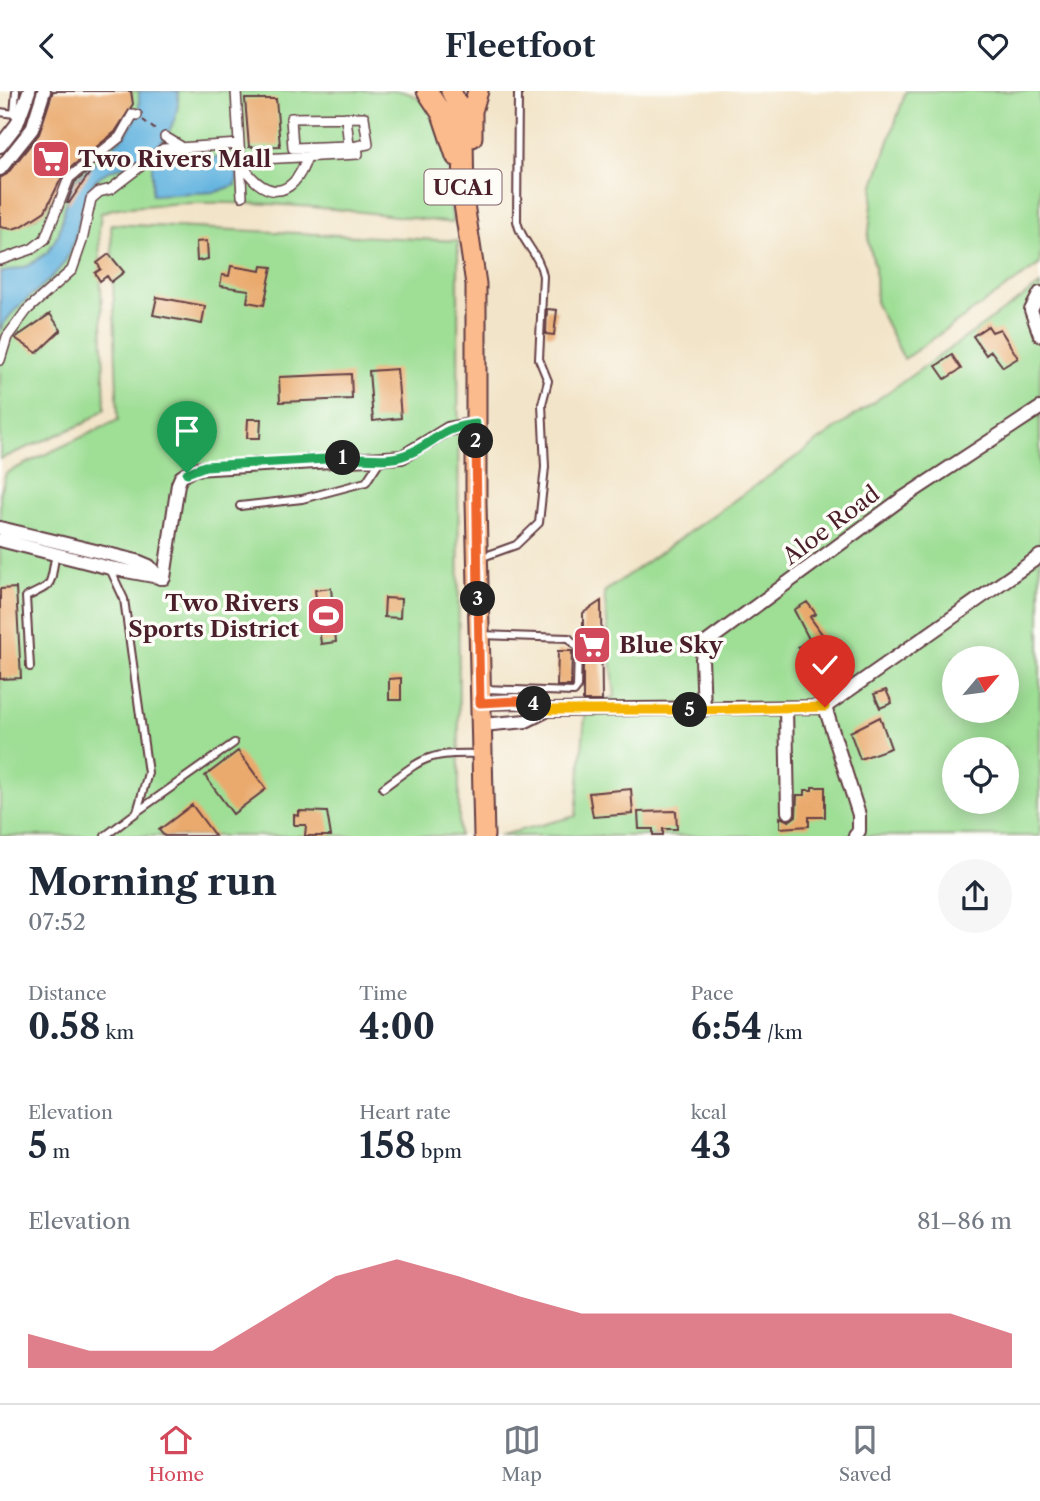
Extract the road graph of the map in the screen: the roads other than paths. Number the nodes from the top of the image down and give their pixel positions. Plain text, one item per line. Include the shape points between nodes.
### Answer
1 (16, 91) edge
2 (29, 91) edge
3 (44, 91) edge
4 (236, 91) edge
5 (427, 91) edge
6 (451, 91) edge
7 (478, 91) edge
8 (518, 91) edge
9 (0, 111) edge
10 (137, 115) road end
11 (346, 117) junction
12 (165, 137) road end
13 (239, 144) junction
14 (0, 146) edge
15 (180, 146) junction
16 (353, 146) junction
17 (307, 157) junction
18 (240, 160) junction
19 (0, 169) edge
20 (463, 177) junction
21 (242, 196) dead end
22 (0, 260) edge
23 (477, 284) junction
24 (1040, 293) edge
25 (1040, 335) edge
26 (0, 360) edge
27 (1040, 408) edge
28 (476, 424) junction
29 (382, 457) junction
30 (240, 506) dead end
31 (0, 528) edge
32 (0, 540) edge
33 (56, 547) junction
34 (1040, 556) edge
35 (478, 558) junction
36 (110, 568) junction
37 (160, 578) junction
38 (479, 635) junction
39 (30, 667) dead end
40 (480, 696) junction
41 (825, 707) junction
42 (786, 708) junction
43 (548, 710) junction
44 (704, 710) junction
45 (482, 725) junction
46 (234, 743) dead end
47 (482, 754) junction
48 (383, 788) dead end
49 (137, 812) junction
50 (788, 812) dead end
51 (105, 836) edge
52 (484, 836) edge
53 (855, 836) edge

1 - 9 lane via 14,114
2 - 14 street via 17,124
3 - 19 street via 32,129
4 - 13 street
5 - 20 main road via 442,114
6 - 20 main road, UCA1 via 463,135
7 - 23 main road, UCA1 via 472,111
8 - 35 lane via 517,221 541,262 543,276 539,359 548,381 542,404 546,439 543,502 533,531 516,545
10 - 22 street via 133,114 112,143 69,178 45,239 25,253
11 - 16 street
11 - 16 street via 364,117 368,144
11 - 16 street via 291,118 293,148
12 - 15 street
13 - 15 street
13 - 18 street
15 - 26 street via 163,149 111,190 91,199 72,270 27,310 7,337
16 - 17 street via 358,154
17 - 18 street
17 - 18 street via 292,185 277,191 254,181
18 - 21 street
20 - 23 main road, UCA1
23 - 28 main road, UCA1
24 - 25 street via 1031,310
27 - 44 street, Aloe Road via 909,493 707,642 702,659
28 - 29 street via 448,429 409,454
28 - 35 main road, UCA1
29 - 30 lane via 366,482 302,499
29 - 37 street via 213,466 187,473 175,495 166,573
31 - 33 street
32 - 33 street
33 - 36 street
33 - 37 street via 137,561
33 - 39 lane via 50,583 44,591 26,597
34 - 41 street
35 - 38 main road, UCA1
36 - 37 street
36 - 49 lane via 124,599 148,772
38 - 40 main road, UCA1
38 - 40 lane via 569,638 578,648 574,692
40 - 43 street via 527,702
40 - 45 main road, UCA1
41 - 42 street
41 - 53 street via 859,815
42 - 44 street
42 - 50 street
43 - 44 street
43 - 45 street via 526,720
45 - 47 main road, UCA1
46 - 49 lane
47 - 48 lane via 428,756
47 - 52 main road, UCA1
49 - 51 lane

